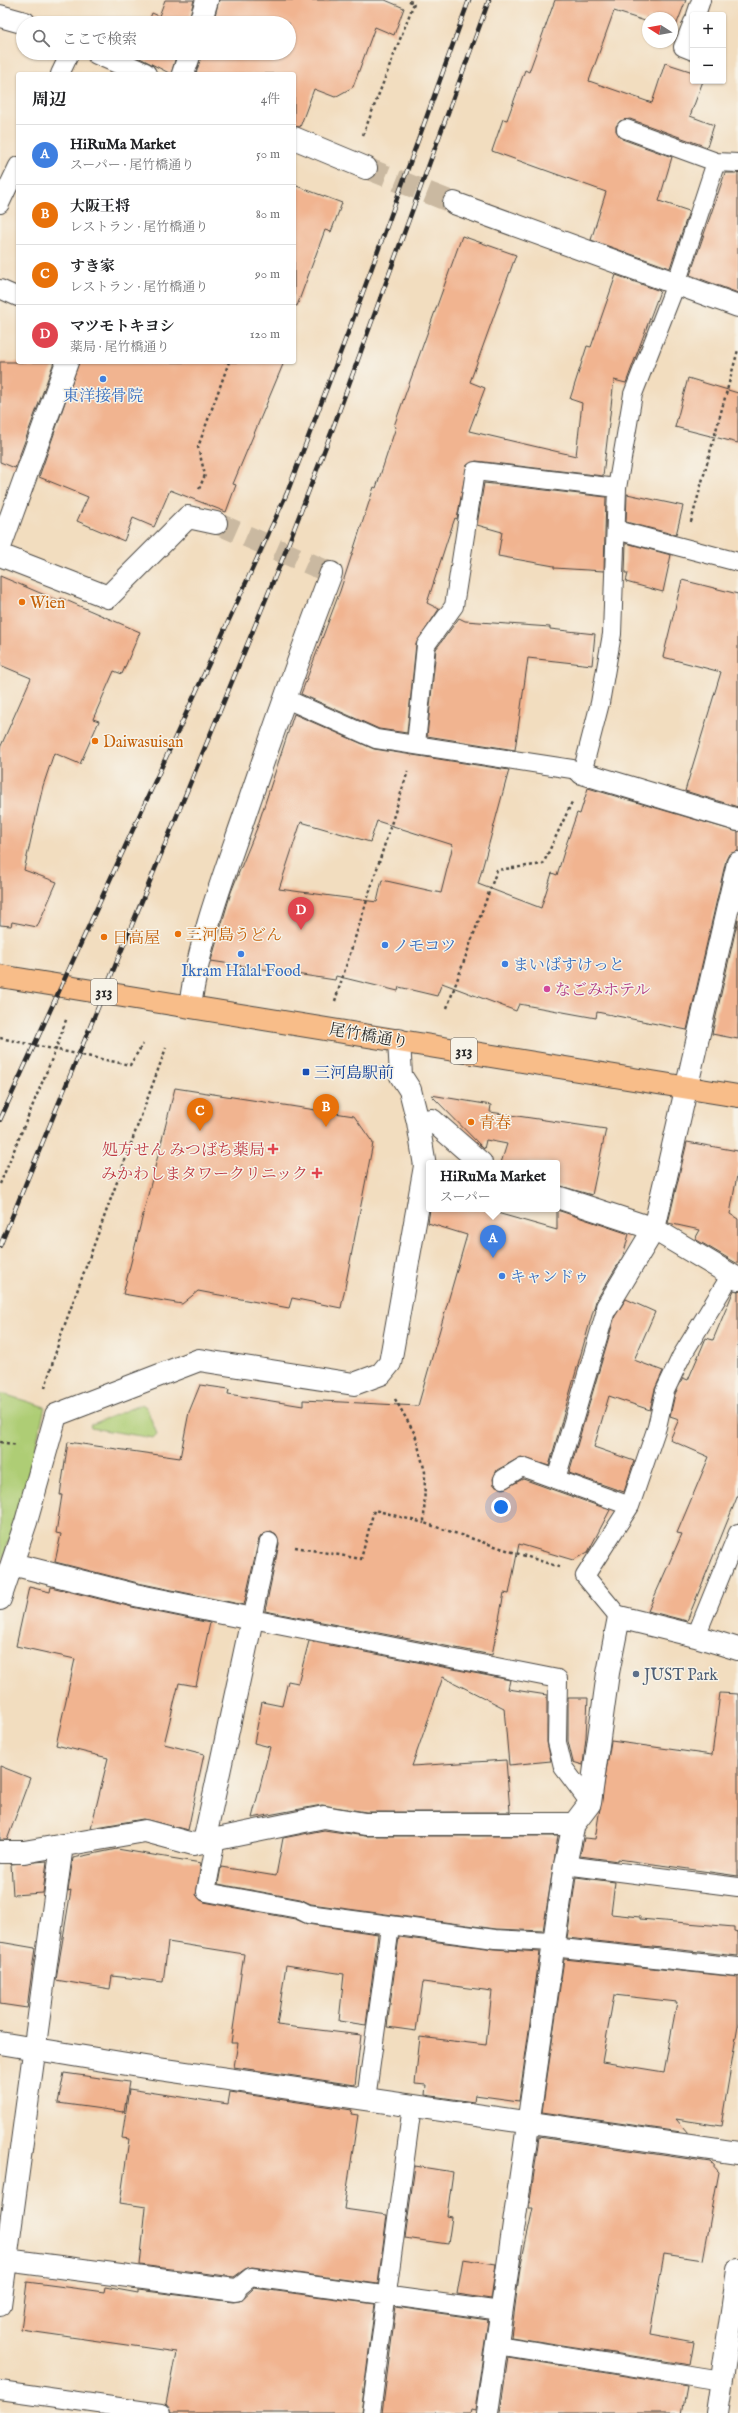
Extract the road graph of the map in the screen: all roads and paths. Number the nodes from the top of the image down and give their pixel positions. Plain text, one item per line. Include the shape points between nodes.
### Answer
1 (207, 0) edge
2 (407, 0) edge
3 (701, 0) edge
4 (697, 12) edge
5 (0, 16) edge
6 (202, 16) edge
7 (16, 20) edge
8 (690, 30) edge
9 (690, 50) edge
10 (67, 60) edge
11 (113, 60) edge
12 (188, 60) edge
13 (61, 72) edge
14 (140, 72) edge
15 (184, 72) edge
16 (626, 129) dead end
17 (296, 139) edge
18 (716, 162) junction
19 (738, 163) edge
20 (359, 165) joint
21 (16, 170) edge
22 (454, 203) tunnel mouth
23 (0, 204) edge
24 (676, 284) junction
25 (0, 289) edge
26 (16, 296) edge
27 (738, 306) edge
28 (738, 350) edge
29 (67, 364) edge
30 (228, 364) edge
31 (617, 488) junction
32 (188, 517) junction
33 (216, 523) tunnel mouth
34 (616, 530) junction
35 (0, 547) edge
36 (684, 548) junction
37 (0, 554) edge
38 (738, 562) edge
39 (331, 572) dead end
40 (284, 698) junction
41 (416, 744) junction
42 (582, 773) junction
43 (738, 820) edge
44 (738, 863) edge
45 (0, 976) edge
46 (190, 1006) junction
47 (447, 1008) dead end
48 (67, 1017) dead end
49 (325, 1028) junction
50 (0, 1038) edge
51 (399, 1040) junction
52 (143, 1044) dead end
53 (166, 1048) dead end
54 (56, 1049) junction
55 (685, 1088) junction
56 (738, 1096) edge
57 (418, 1122) junction
58 (479, 1160) edge
59 (0, 1184) edge
60 (560, 1198) edge
61 (654, 1230) junction
62 (734, 1277) edge
63 (607, 1307) joint
64 (381, 1374) junction
65 (42, 1396) dead end
66 (0, 1442) edge
67 (19, 1445) dead end
68 (503, 1479) dead end
69 (556, 1479) junction
70 (630, 1506) junction
71 (424, 1523) junction
72 (738, 1533) edge
73 (269, 1542) joint
74 (12, 1564) junction
75 (584, 1576) junction
76 (0, 1599) edge
77 (619, 1617) junction
78 (252, 1619) junction
79 (696, 1636) junction
80 (738, 1649) edge
81 (590, 1803) junction
82 (574, 1824) junction
83 (210, 1840) junction
84 (62, 1845) junction
85 (0, 1852) edge
86 (565, 1864) junction
87 (738, 1886) edge
88 (390, 1926) junction
89 (552, 1945) junction
90 (738, 1967) edge
91 (0, 2043) edge
92 (36, 2049) junction
93 (366, 2099) junction
94 (412, 2106) junction
95 (528, 2123) junction
96 (738, 2153) edge
97 (6, 2260) junction
98 (738, 2270) edge
99 (235, 2290) joint
100 (386, 2295) junction
101 (0, 2305) edge
102 (501, 2311) junction
103 (496, 2344) junction
104 (722, 2381) junction
105 (0, 2390) edge
106 (161, 2413) edge
107 (371, 2413) edge
108 (487, 2413) edge
109 (717, 2413) edge

1 - 6 street
2 - 20 path via 414,3
3 - 4 lane
5 - 7 street
8 - 9 lane via 683,47
10 - 13 lane
11 - 14 street
12 - 15 street
16 - 18 lane
17 - 20 street
18 - 19 lane
18 - 24 lane
21 - 23 lane
22 - 24 street
24 - 27 street
24 - 31 lane via 633,394
25 - 26 lane
28 - 36 path
29 - 35 street
30 - 32 path via 198,447 205,476
31 - 34 lane
31 - 41 lane via 475,471 454,606 426,645
32 - 33 street
32 - 37 street via 108,597
34 - 36 lane
34 - 42 lane via 612,634 600,703
36 - 38 lane
39 - 40 street
40 - 41 lane via 376,738
40 - 46 street via 201,947
41 - 42 lane via 572,769
41 - 49 path
42 - 43 street
42 - 47 path via 570,809 543,864 497,870
44 - 55 street
45 - 46 main road, 尾竹橋通り / 313
46 - 49 main road, 尾竹橋通り / 313
48 - 54 path
49 - 51 main road, 尾竹橋通り / 313
50 - 54 path
51 - 55 main road, 尾竹橋通り / 313
51 - 57 street via 401,1076 410,1090
52 - 54 path via 130,1064
53 - 65 path via 61,1335
54 - 59 path
55 - 56 main road, 尾竹橋通り / 313
55 - 61 street via 681,1119
57 - 58 street via 432,1120
57 - 64 street via 425,1166 390,1363
60 - 61 street
61 - 62 street
61 - 63 street
62 - 70 lane via 682,1357 665,1391 657,1427
63 - 69 lane
64 - 71 path via 415,1434 425,1472
64 - 74 street via 354,1384 199,1360 56,1415
66 - 67 path
68 - 69 lane via 522,1467
69 - 70 lane
70 - 75 lane
71 - 73 path via 374,1510 360,1559
71 - 75 path
72 - 79 lane
73 - 78 lane
74 - 76 street
74 - 78 street via 134,1595
75 - 77 lane
77 - 79 street
77 - 81 street via 608,1673
78 - 81 lane via 558,1679 558,1742 562,1767
78 - 83 street
79 - 80 street
81 - 82 street
82 - 83 street via 365,1824 324,1817
82 - 86 street
83 - 84 street via 193,1844 145,1831
83 - 88 lane via 206,1892 308,1914
84 - 85 street via 24,1852
84 - 92 street
86 - 87 lane
86 - 89 street
88 - 89 lane
88 - 93 lane
89 - 90 lane
89 - 95 street
91 - 92 street
92 - 93 street
92 - 97 street
93 - 94 street
94 - 95 street
94 - 100 lane
95 - 96 street
95 - 102 street
97 - 99 street
97 - 101 street
98 - 104 street
99 - 100 lane via 251,2277
100 - 102 lane
100 - 107 lane
102 - 103 street
103 - 104 lane
103 - 108 street
104 - 109 street
105 - 106 lane

